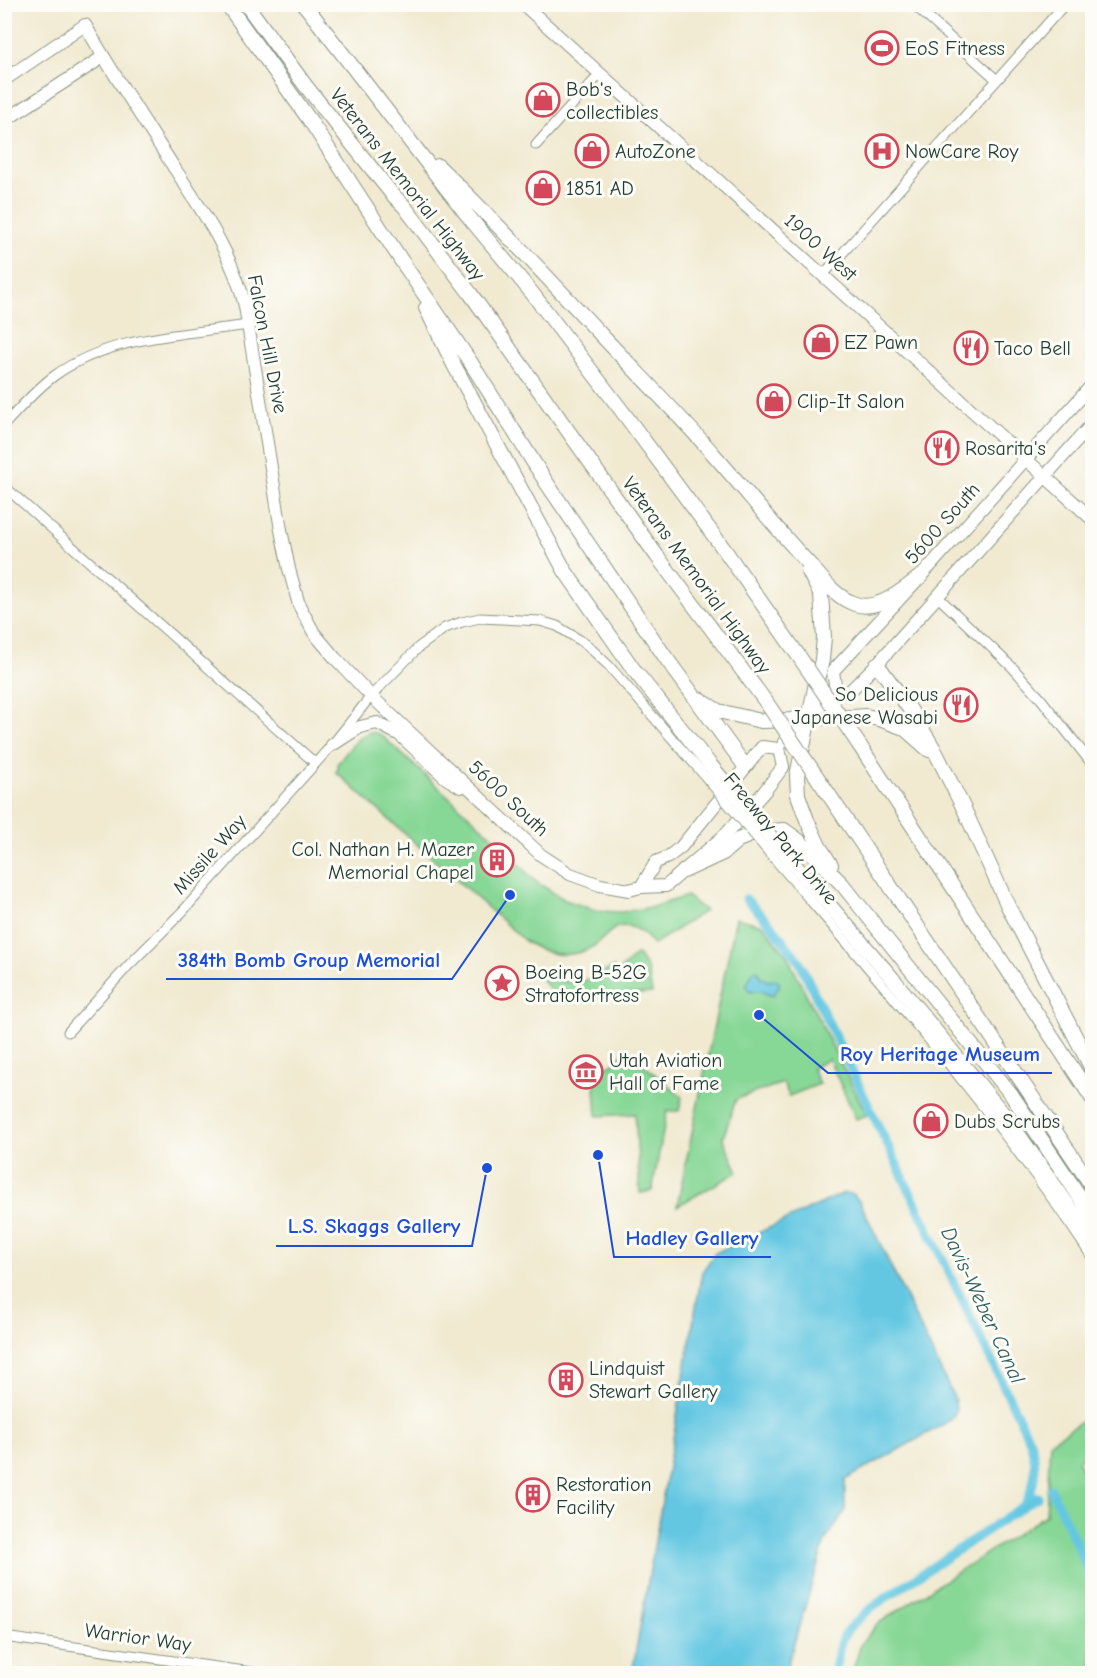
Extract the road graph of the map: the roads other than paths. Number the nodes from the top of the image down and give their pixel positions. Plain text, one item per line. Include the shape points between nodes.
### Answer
1 (227, 4) edge
2 (246, 4) edge
3 (304, 4) edge
4 (523, 4) edge
5 (913, 4) edge
6 (1065, 4) edge
7 (103, 57) junction
8 (600, 74) junction
9 (4, 80) edge
10 (998, 80) junction
11 (4, 121) edge
12 (402, 131) junction
13 (536, 145) dead end
14 (403, 263) junction
15 (823, 275) junction
16 (248, 326) junction
17 (1092, 385) edge
18 (1092, 424) edge
19 (4, 425) edge
20 (1025, 459) junction
21 (1044, 476) junction
22 (4, 486) edge
23 (1092, 519) edge
24 (798, 553) junction
25 (920, 577) junction
26 (938, 597) junction
27 (877, 664) junction
28 (836, 691) junction
29 (371, 696) junction
30 (694, 697) junction
31 (810, 717) junction
32 (332, 744) junction
33 (778, 749) junction
34 (940, 760) junction
35 (315, 763) junction
36 (1092, 764) edge
37 (745, 766) junction
38 (707, 771) junction
39 (480, 798) junction
40 (771, 846) junction
41 (684, 871) junction
42 (842, 884) junction
43 (641, 887) junction
44 (68, 1032) dead end
45 (1092, 1069) edge
46 (1092, 1098) edge
47 (1092, 1186) edge
48 (1092, 1215) edge
49 (1092, 1239) edge
50 (1092, 1257) edge
51 (4, 1637) edge
52 (266, 1674) edge

1 - 14 highway via 311,122
2 - 47 highway, Veterans Memorial Highway, bridge via 470,293 766,702
3 - 12 highway, Veterans Memorial Highway
4 - 8 main road, 1900 West
5 - 10 street
6 - 10 street
7 - 9 main road, Falcon Hill Drive via 82,20
7 - 11 main road
7 - 16 main road, Falcon Hill Drive via 210,223 237,277
8 - 13 street
8 - 15 main road, 1900 West
10 - 15 street
12 - 24 highway via 714,454
12 - 46 highway, Veterans Memorial Highway, bridge via 532,293 726,552 860,746
14 - 30 highway via 546,482
14 - 38 highway via 565,571
15 - 20 main road, 1900 West
16 - 19 street via 129,343 89,356 41,387
16 - 29 main road, Falcon Hill Drive via 281,530 300,605 334,658
17 - 20 main road, 5600 South
18 - 21 main road
20 - 21 main road, 1900 West
20 - 25 main road, 5600 South
21 - 23 main road, 1900 West
21 - 26 main road
22 - 35 street
24 - 25 highway via 843,598 866,606 880,603
24 - 31 highway via 821,595 822,660
25 - 28 main road, 5600 South via 833,671
26 - 27 main road
26 - 36 street via 1041,699
27 - 28 main road via 849,692
27 - 34 highway
28 - 31 main road
29 - 32 street, Missile Way
29 - 38 street, Freeway Park Drive via 419,647 445,628 480,618 540,621 557,626 586,644
29 - 39 main road, 5600 South
30 - 31 highway via 718,711 761,721
30 - 37 highway
31 - 33 main road
31 - 34 highway via 866,716 882,720 904,728
31 - 42 highway via 797,776 798,795 819,846
32 - 35 street, Missile Way
32 - 39 main road via 360,727 377,723 400,735 446,778
33 - 37 main road via 762,747
33 - 41 main road, 5600 South via 783,767 764,792 726,834
34 - 45 highway via 1008,906
35 - 44 street, Missile Way
37 - 43 main road via 681,847 656,862
38 - 40 highway, bridge
39 - 43 main road, 5600 South via 541,855 570,874 620,889
40 - 49 highway via 893,979 1009,1121
40 - 50 street, Freeway Park Drive via 996,1123
41 - 42 highway via 723,853 738,840 758,832 784,830
41 - 43 main road, 5600 South via 666,886
42 - 48 highway via 1011,1094
51 - 52 street, Warrior Way

